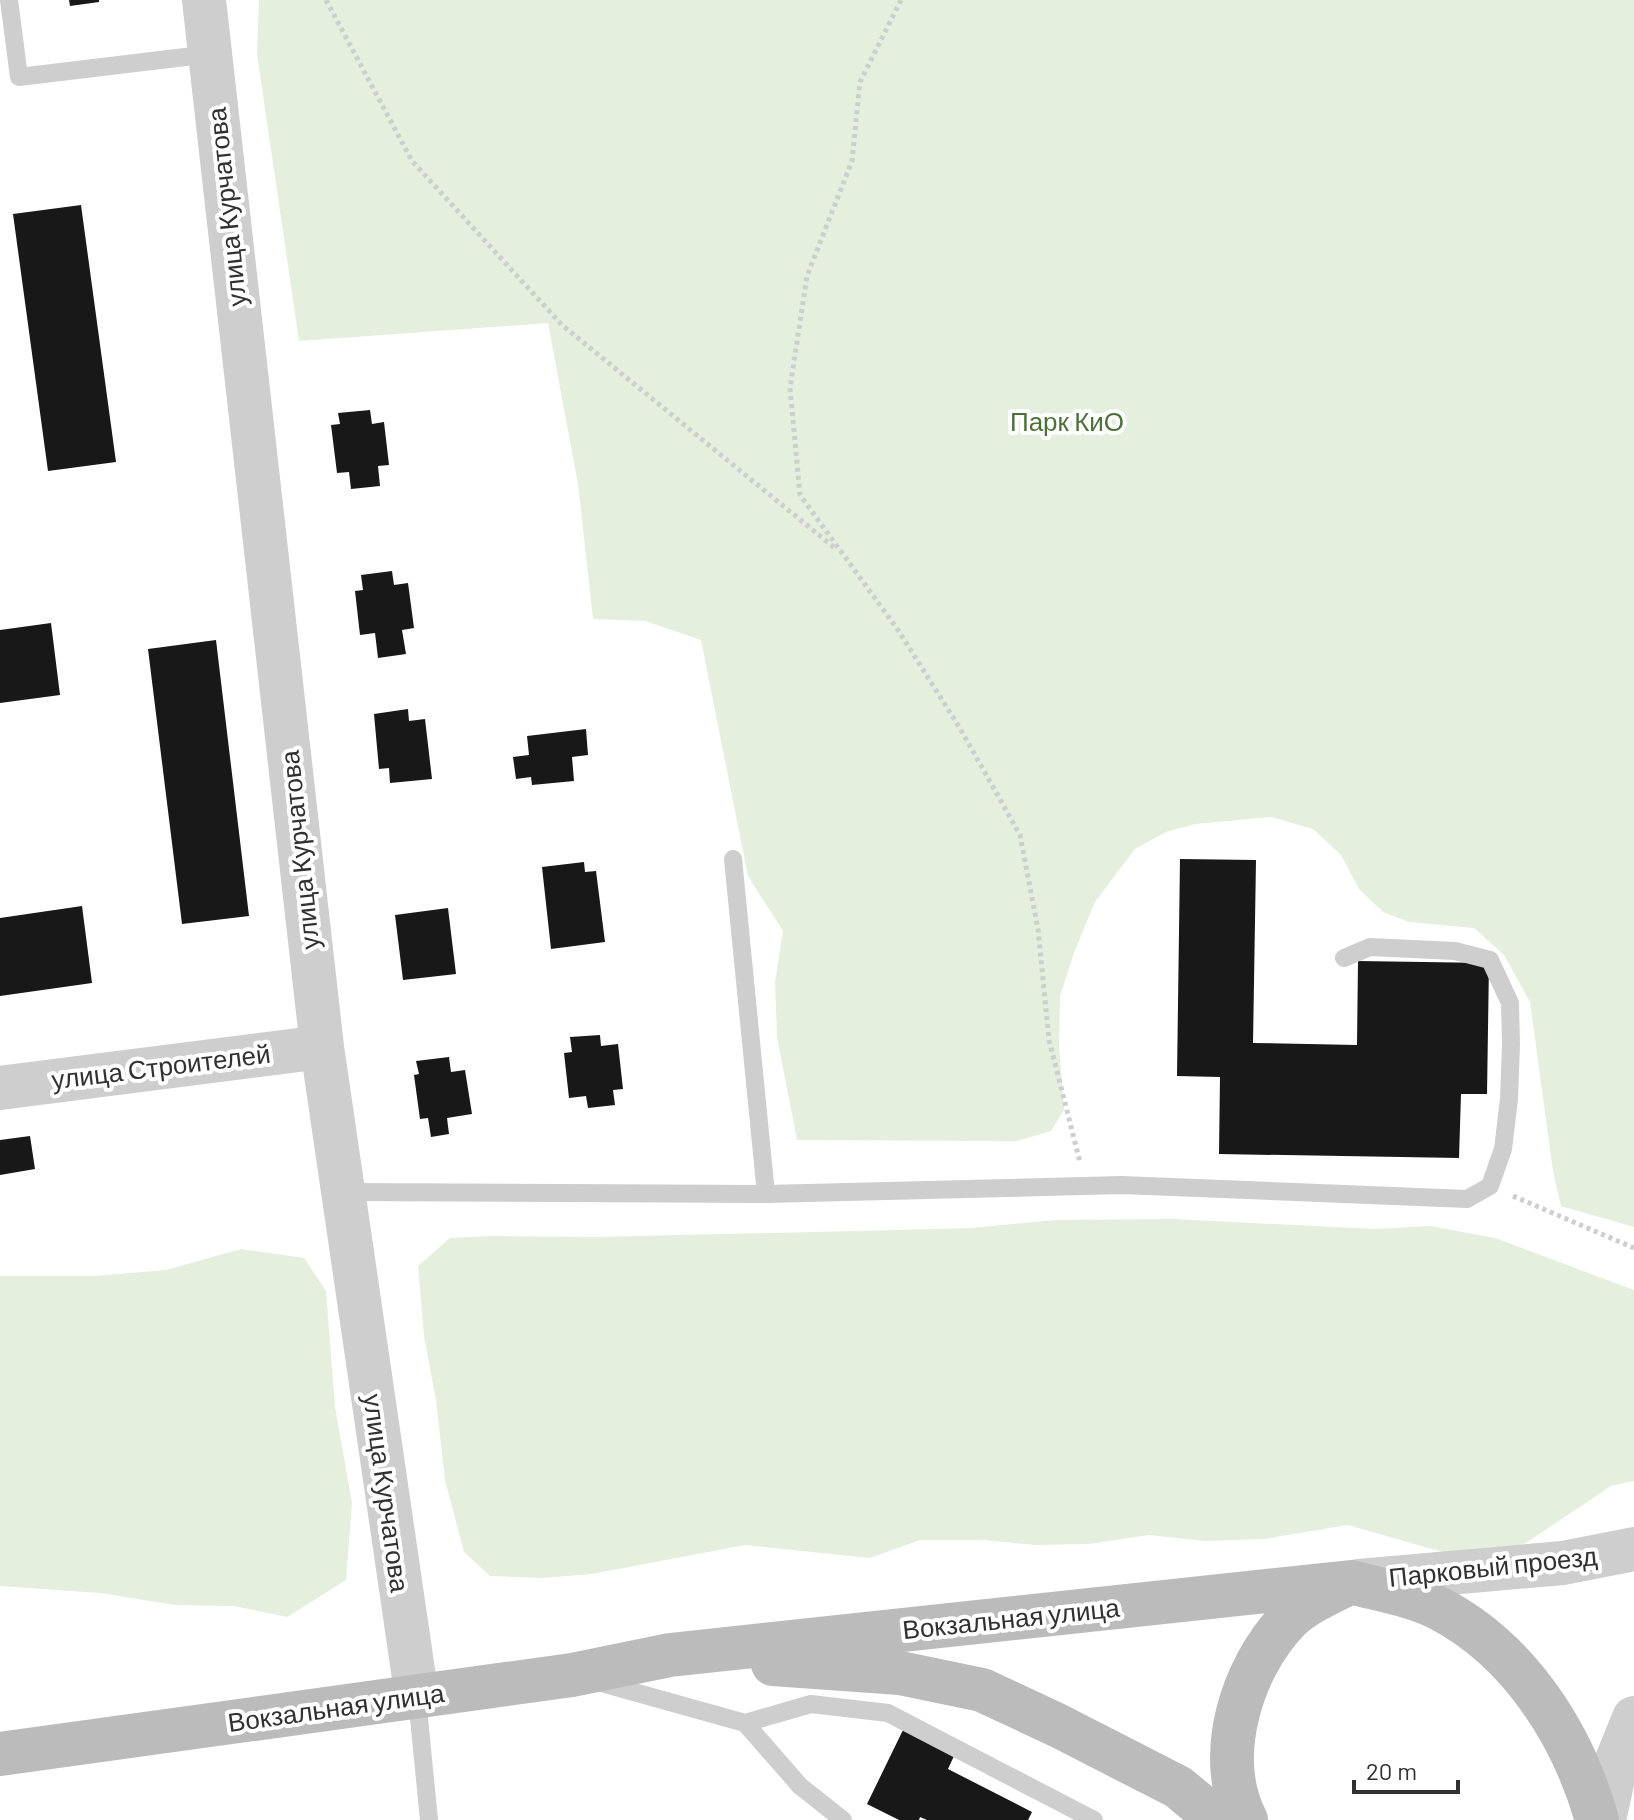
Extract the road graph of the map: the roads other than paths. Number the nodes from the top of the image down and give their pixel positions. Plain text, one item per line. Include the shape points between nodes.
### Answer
1 (9, 0) edge
2 (204, 0) edge
3 (210, 53) junction
4 (733, 859) dead end
5 (1344, 958) dead end
6 (322, 1047) junction
7 (0, 1088) edge
8 (343, 1192) junction
9 (766, 1194) junction
10 (1634, 1549) edge
11 (1351, 1582) junction
12 (670, 1655) junction
13 (572, 1675) junction
14 (417, 1698) junction
15 (1634, 1718) edge
16 (745, 1723) junction
17 (0, 1754) edge
18 (429, 1820) edge
19 (843, 1820) edge
20 (1094, 1820) edge
21 (1218, 1820) edge
22 (1246, 1820) edge
23 (1597, 1820) edge
24 (1604, 1820) edge

1 - 3 lane via 19,77
2 - 3 street, улица Курчатова
3 - 6 street, улица Курчатова
4 - 9 lane
5 - 9 lane via 1370,947 1455,951 1490,960 1510,1003 1511,1044 1503,1149 1490,1186 1467,1199 1122,1185
6 - 7 street, улица Строителей
6 - 8 street, улица Курчатова
8 - 9 lane
8 - 14 street, улица Курчатова
10 - 11 street, Парковый проезд via 1563,1563
11 - 12 main road, Вокзальная улица
11 - 22 main road via 1289,1619 1254,1668 1235,1726 1232,1763
11 - 23 main road via 1439,1608 1501,1654 1533,1688 1559,1731
12 - 13 main road, Вокзальная улица
12 - 21 main road, Вокзальная улица via 900,1673 982,1690 1178,1787
13 - 14 main road, Вокзальная улица
13 - 16 lane
14 - 17 main road, Вокзальная улица
14 - 18 lane
15 - 24 street via 1617,1760
16 - 19 lane via 800,1786
16 - 20 lane via 811,1704 888,1713

